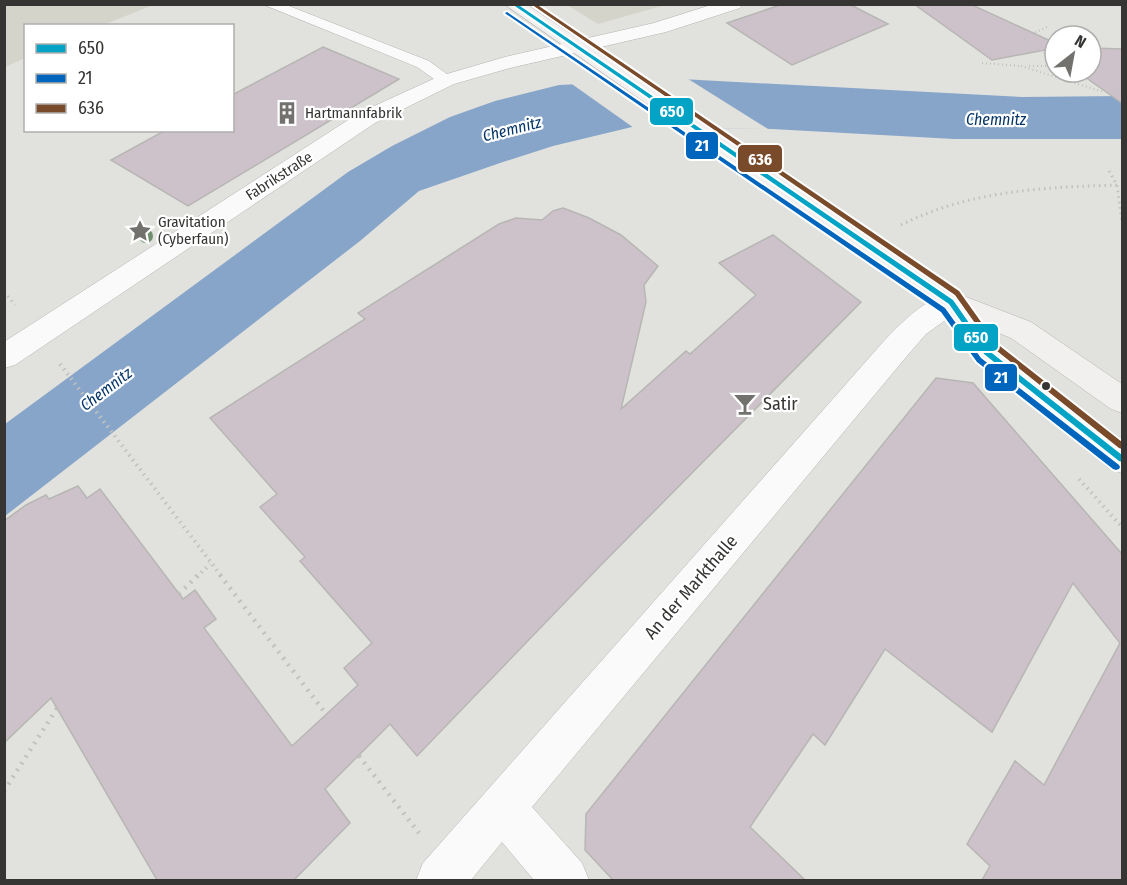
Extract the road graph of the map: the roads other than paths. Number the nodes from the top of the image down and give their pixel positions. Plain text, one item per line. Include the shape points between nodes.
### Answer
1 (269, 4) edge
2 (513, 4) edge
3 (734, 4) edge
4 (577, 47) junction
5 (447, 80) junction
6 (951, 302) junction
7 (4, 357) edge
8 (1122, 400) edge
9 (1122, 459) edge
10 (502, 807) junction
11 (444, 875) edge
12 (565, 880) edge

1 - 5 lane via 423,64
2 - 4 main road
3 - 4 street, Fabrikstraße via 659,28
4 - 5 street, Fabrikstraße
4 - 6 main road
5 - 7 street, Fabrikstraße via 367,118
6 - 8 main road via 1021,330
6 - 9 main road via 986,352
6 - 10 street, An der Markthalle via 916,326 895,349
10 - 11 street, An der Markthalle
10 - 12 street

